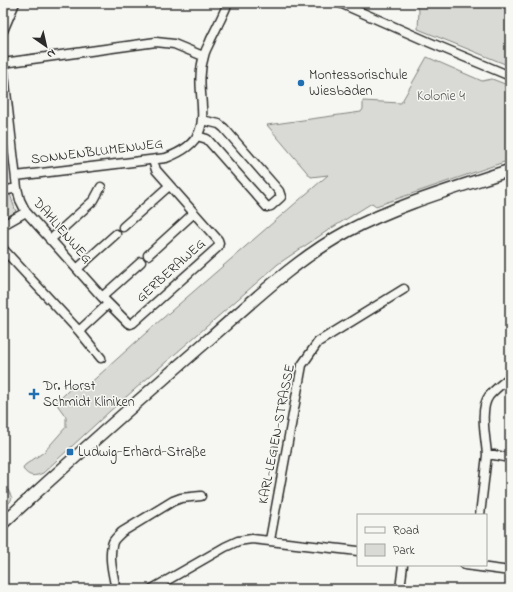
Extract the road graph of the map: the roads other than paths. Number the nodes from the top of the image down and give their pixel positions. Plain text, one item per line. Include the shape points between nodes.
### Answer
1 (15, 3) edge
2 (228, 3) edge
3 (340, 3) edge
4 (3, 27) edge
5 (204, 56) junction
6 (3, 64) edge
7 (510, 76) edge
8 (202, 120) junction
9 (197, 136) junction
10 (153, 160) junction
11 (510, 170) edge
12 (16, 176) junction
13 (169, 186) junction
14 (102, 187) dead end
15 (17, 188) junction
16 (3, 191) edge
17 (26, 212) junction
18 (194, 213) junction
19 (3, 225) edge
20 (123, 228) dead end
21 (116, 234) dead end
22 (50, 240) junction
23 (3, 249) edge
24 (148, 255) dead end
25 (141, 262) dead end
26 (77, 269) junction
27 (404, 289) dead end
28 (102, 297) junction
29 (108, 304) junction
30 (130, 324) joint
31 (78, 330) junction
32 (102, 358) dead end
33 (510, 376) edge
34 (487, 455) junction
35 (510, 458) edge
36 (201, 496) dead end
37 (480, 514) edge
38 (3, 523) edge
39 (270, 540) junction
40 (357, 551) edge
41 (403, 566) edge
42 (477, 566) edge
43 (510, 571) edge
44 (116, 589) edge
45 (152, 589) edge
46 (400, 589) edge

1 - 4 street
2 - 5 street, SONNENBLUMENWEG
3 - 7 street
5 - 6 street via 174,44 156,42
5 - 8 street, SONNENBLUMENWEG via 200,75
6 - 12 street, DAHLIENWEG
8 - 9 street, SONNENBLUMENWEG
8 - 9 street via 219,124 224,128 279,191 281,198 267,207 207,139
9 - 10 street, SONNENBLUMENWEG via 182,151
10 - 12 street, SONNENBLUMENWEG
10 - 13 street, GERBERAWEG via 156,170
11 - 38 main road via 385,214 348,231 313,252 112,424
12 - 15 street, DAHLIENWEG
13 - 18 street, GERBERAWEG
13 - 20 street
14 - 22 street via 94,200
15 - 16 street
15 - 17 street, DAHLIENWEG
17 - 19 street
17 - 22 street, DAHLIENWEG
18 - 24 street
18 - 30 street, GERBERAWEG via 218,240 218,246
21 - 26 street
22 - 26 street, DAHLIENWEG
23 - 31 street
25 - 28 street
26 - 28 street, DAHLIENWEG
27 - 39 street, KARL-LEGIEN-STRASSE via 318,342 302,364
28 - 29 street, DAHLIENWEG
29 - 30 street, DAHLIENWEG
29 - 31 street
31 - 32 street
33 - 34 street via 493,391 486,402 484,413
34 - 35 street
34 - 37 street
36 - 44 street via 172,501 122,532 113,541 111,567
39 - 40 street
39 - 45 street via 238,541
41 - 46 street
42 - 43 street

